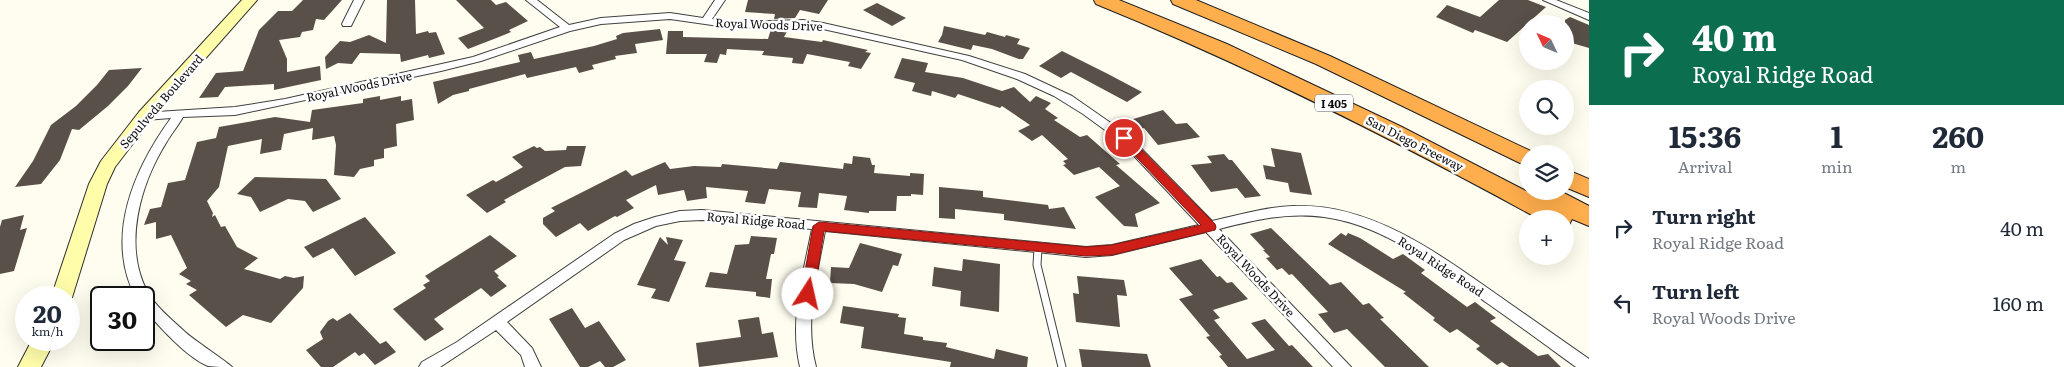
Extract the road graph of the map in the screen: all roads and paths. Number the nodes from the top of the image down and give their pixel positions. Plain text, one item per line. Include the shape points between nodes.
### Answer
1 (250, 0) edge
2 (358, 0) edge
3 (531, 0) edge
4 (720, 0) edge
5 (1103, 0) edge
6 (1132, 0) edge
7 (1180, 0) edge
8 (1548, 0) edge
9 (1589, 17) edge
10 (706, 21) junction
11 (347, 24) dead end
12 (566, 28) junction
13 (180, 114) junction
14 (145, 116) junction
15 (1519, 154) edge
16 (1519, 180) edge
17 (1574, 182) edge
18 (1589, 189) edge
19 (1557, 200) edge
20 (1543, 210) edge
21 (1589, 217) edge
22 (819, 226) junction
23 (1210, 227) junction
24 (1574, 227) edge
25 (1589, 235) edge
26 (1038, 248) junction
27 (66, 286) edge
28 (497, 322) junction
29 (37, 351) edge
30 (28, 367) edge
31 (224, 367) edge
32 (427, 367) edge
33 (534, 367) edge
34 (808, 367) edge
35 (1062, 367) edge
36 (1343, 367) edge
37 (1588, 367) edge

1 - 14 main road, Sepulveda Boulevard
2 - 11 street
3 - 12 street
4 - 10 street
5 - 20 highway, San Diego Freeway / I 405 via 1294,84
6 - 16 highway via 1323,83
7 - 15 highway, I 405 via 1354,75
8 - 9 street
10 - 12 street, Royal Woods Drive via 670,16 648,17
10 - 23 street, Royal Woods Drive via 732,25 823,26 962,57 1016,74 1071,101 1124,138
12 - 13 street, Royal Woods Drive via 477,58 421,72 235,111
13 - 14 street, Royal Woods Drive
13 - 31 street via 159,144 144,176 129,228 132,271 140,292 177,335
14 - 27 main road, Sepulveda Boulevard via 112,158 98,184
17 - 18 highway
19 - 21 highway
22 - 26 street, Royal Ridge Road
22 - 28 street, Royal Ridge Road via 702,215 680,216 639,227 619,237
22 - 34 street via 802,327 803,353
23 - 26 street, Royal Ridge Road via 1112,250 1086,252
23 - 36 street, Royal Woods Drive
23 - 37 street, Royal Ridge Road via 1283,210 1325,212 1368,223 1425,252
24 - 25 highway
26 - 35 lane via 1037,265
28 - 32 street, Royal Ridge Road
28 - 33 street via 527,352
29 - 30 main road

